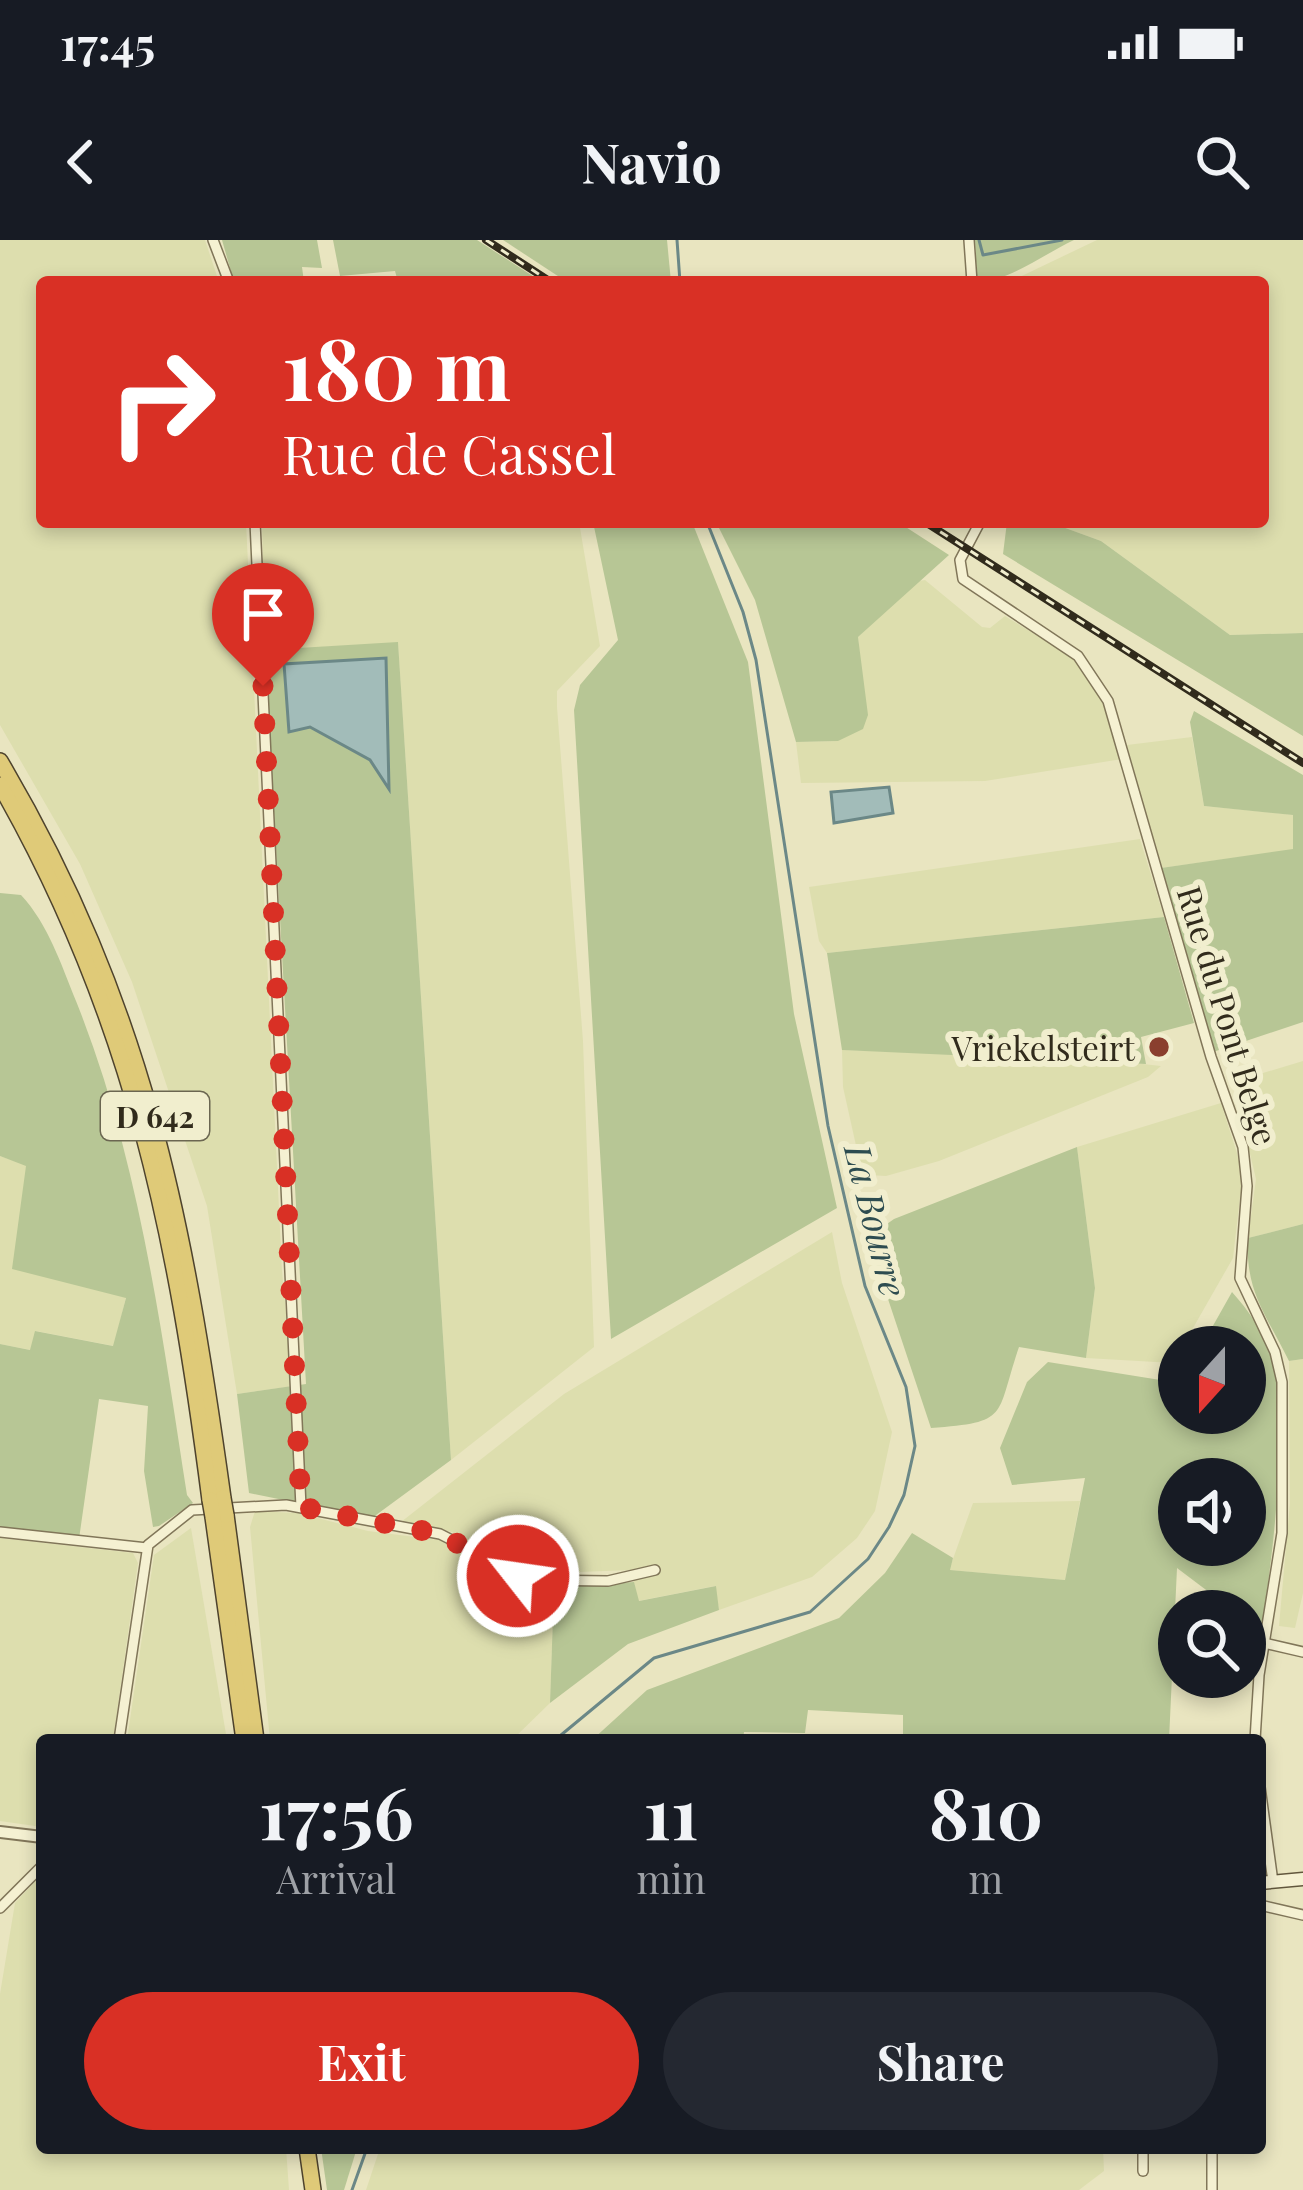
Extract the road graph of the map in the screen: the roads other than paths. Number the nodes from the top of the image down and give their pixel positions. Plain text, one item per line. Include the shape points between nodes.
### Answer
1 (213, 240) edge
2 (969, 240) edge
3 (227, 276) edge
4 (972, 276) edge
5 (255, 528) edge
6 (977, 528) edge
7 (0, 761) edge
8 (0, 785) edge
9 (301, 1507) junction
10 (218, 1508) junction
11 (0, 1532) edge
12 (147, 1549) junction
13 (655, 1570) dead end
14 (1266, 1631) edge
15 (1266, 1643) edge
16 (1303, 1652) edge
17 (1259, 1698) edge
18 (120, 1734) edge
19 (243, 1734) edge
20 (255, 1734) edge
21 (1256, 1734) edge
22 (0, 1832) edge
23 (36, 1836) edge
24 (36, 1872) edge
25 (1303, 1879) edge
26 (1266, 1882) edge
27 (1266, 1906) edge
28 (0, 1909) edge
29 (1303, 1915) edge
30 (308, 2154) edge
31 (1143, 2154) edge
32 (1212, 2154) edge
33 (1143, 2171) dead end
34 (313, 2190) edge
35 (1212, 2190) edge

1 - 3 street
2 - 4 street
5 - 9 street
6 - 14 street, Rue du Pont Belge via 960,560 963,579 1078,656 1105,694 1243,1147 1240,1278 1275,1352 1283,1390 1282,1533
7 - 10 highway, D 642 via 81,914 142,1073 181,1221
8 - 10 highway, D 642 via 85,953 141,1114 173,1246
9 - 12 street via 196,1508
9 - 13 street via 440,1534 530,1580 602,1582
10 - 19 highway, D 642
10 - 20 highway, D 642
11 - 12 street
12 - 18 street
15 - 16 street
17 - 21 street, Rue du Pont Belge
22 - 23 street
24 - 28 street
25 - 26 main road
27 - 29 street
30 - 34 highway
31 - 33 street
32 - 35 street

